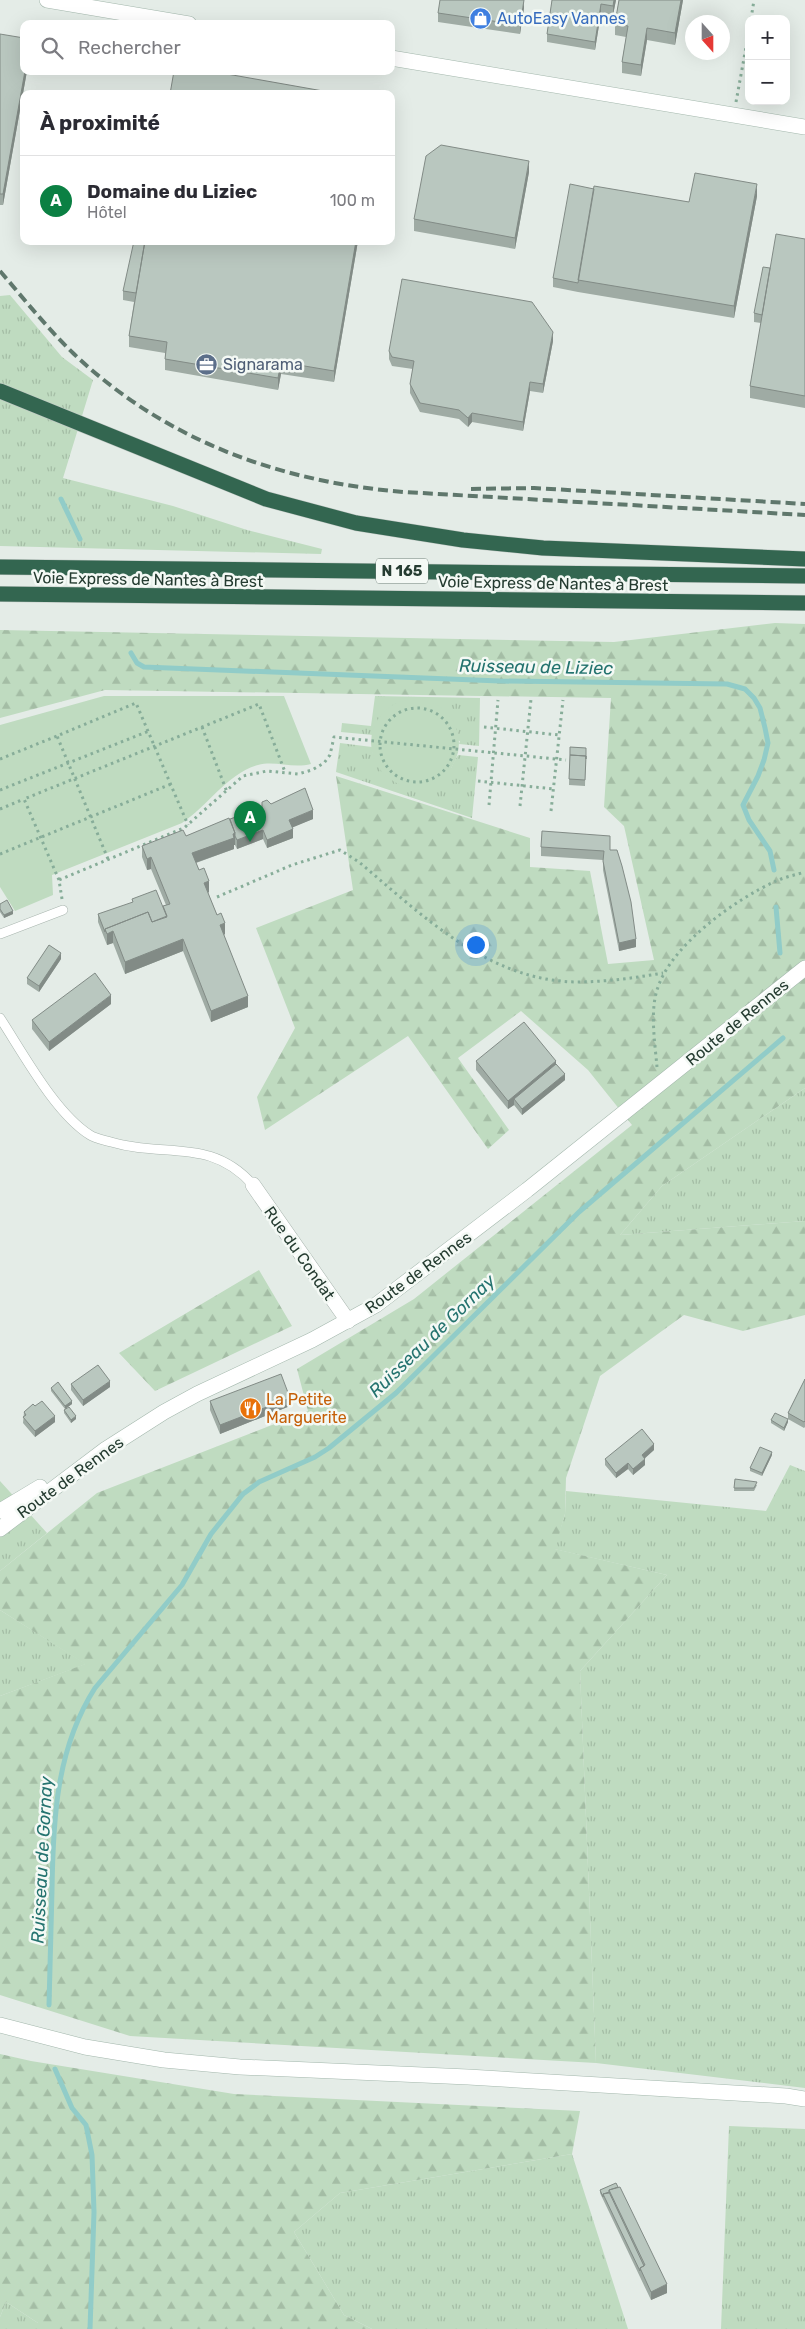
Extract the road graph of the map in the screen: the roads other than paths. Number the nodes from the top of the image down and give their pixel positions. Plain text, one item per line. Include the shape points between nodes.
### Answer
1 (47, 0) edge
2 (165, 20) edge
3 (395, 59) edge
4 (805, 127) edge
5 (0, 391) edge
6 (805, 559) edge
7 (0, 567) edge
8 (805, 576) edge
9 (0, 594) edge
10 (20, 594) junction
11 (805, 603) edge
12 (0, 604) edge
13 (63, 910) road end
14 (0, 934) edge
15 (805, 968) edge
16 (0, 1018) edge
17 (253, 1185) joint
18 (348, 1321) junction
19 (64, 1480) junction
20 (0, 1511) edge
21 (0, 1529) edge
22 (5, 2026) edge
23 (805, 2099) edge

1 - 2 main road
3 - 4 main road
5 - 6 highway via 266,499 356,523 463,540 543,548
7 - 8 highway, Voie Express de Nantes à Brest / N 165
9 - 10 highway, Voie Express de Nantes à Brest / N 165
10 - 11 highway, Voie Express de Nantes à Brest / N 165
10 - 12 highway
13 - 14 lane
15 - 18 main road, Route de Rennes via 526,1190 376,1305
16 - 17 lane via 65,1116 91,1136 130,1148 196,1151 220,1159
17 - 18 main road, Rue du Condat
18 - 19 main road, Route de Rennes via 189,1398 106,1449
19 - 20 main road via 40,1487
19 - 21 main road, Route de Rennes
22 - 23 main road via 85,2047 164,2060 240,2067 468,2077

